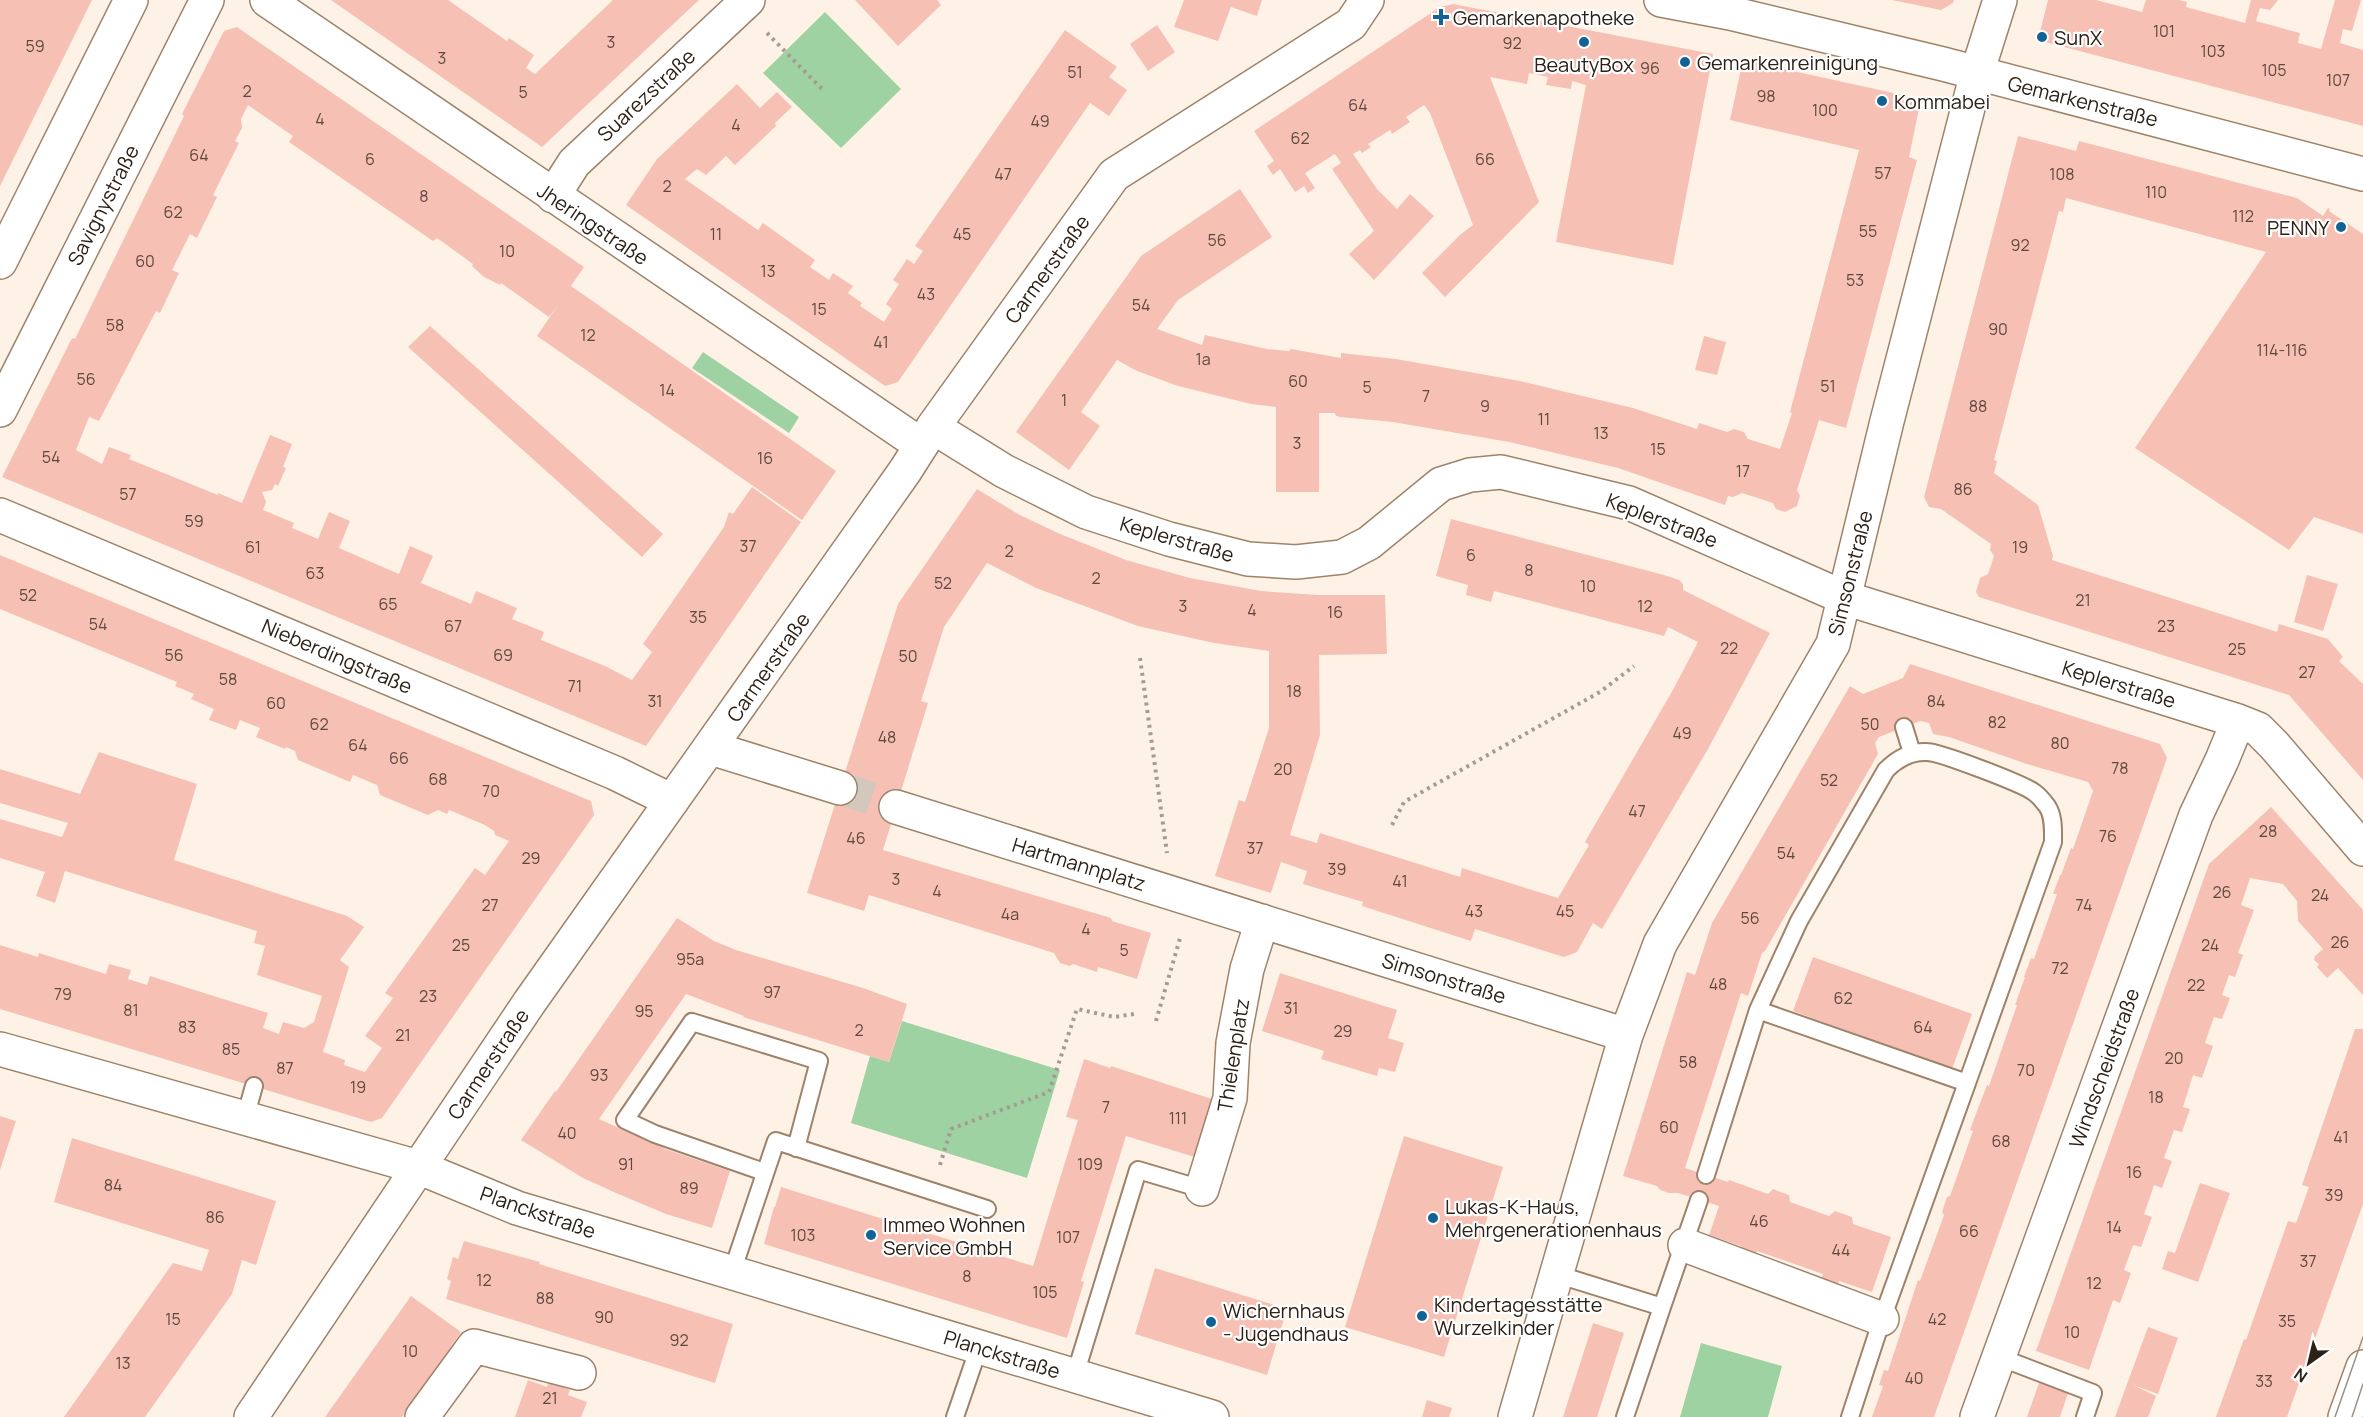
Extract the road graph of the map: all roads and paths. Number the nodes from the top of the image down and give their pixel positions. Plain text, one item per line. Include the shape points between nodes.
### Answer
1 (131, 0) edge
2 (207, 0) edge
3 (267, 0) edge
4 (1367, 0) edge
5 (1661, 0) edge
6 (2000, 0) edge
7 (744, 3) edge
8 (1977, 74) junction
9 (822, 88) dead end
10 (2363, 174) edge
11 (553, 196) junction
12 (0, 262) edge
13 (0, 410) edge
14 (927, 436) junction
15 (0, 515) edge
16 (1845, 598) junction
17 (1140, 658) dead end
18 (1634, 666) dead end
19 (2238, 721) junction
20 (1904, 727) dead end
21 (711, 748) junction
22 (1912, 753) junction
23 (840, 788) tunnel mouth
24 (672, 801) junction
25 (896, 807) tunnel mouth
26 (1392, 825) dead end
27 (2363, 849) edge
28 (1168, 861) dead end
29 (1192, 900) junction
30 (1262, 921) junction
31 (1758, 1010) junction
32 (1134, 1014) dead end
33 (1156, 1021) dead end
34 (1626, 1035) junction
35 (0, 1049) edge
36 (1967, 1083) junction
37 (254, 1086) dead end
38 (246, 1118) junction
39 (796, 1148) junction
40 (945, 1148) dead end
41 (418, 1167) junction
42 (764, 1172) junction
43 (1706, 1175) dead end
44 (1202, 1189) joint
45 (1700, 1200) dead end
46 (987, 1209) dead end
47 (1685, 1245) junction
48 (732, 1272) junction
49 (1557, 1274) junction
50 (1662, 1307) junction
51 (1882, 1319) junction
52 (979, 1347) junction
53 (1999, 1357) junction
54 (2363, 1367) edge
55 (579, 1372) dead end
56 (1075, 1376) junction
57 (251, 1417) edge
58 (422, 1417) edge
59 (955, 1417) edge
60 (1212, 1417) edge
61 (1515, 1417) edge
62 (1625, 1417) edge
63 (1850, 1417) edge
64 (1977, 1417) edge
65 (2085, 1417) edge
66 (2345, 1417) edge

1 - 12 street
2 - 13 street, Savignystraße
3 - 11 street, Jheringstraße
4 - 14 street, Carmerstraße via 1351,24 1114,175
5 - 8 street, Gemarkenstraße via 1730,13
6 - 8 street, Simsonstraße
7 - 9 path
7 - 11 street, Suarezstraße via 574,163
8 - 10 street, Gemarkenstraße
8 - 16 street, Simsonstraße
11 - 14 street, Jheringstraße
14 - 16 street, Keplerstraße via 1086,512 1248,560 1296,562 1342,557 1369,543 1441,484 1470,475 1501,472 1629,503
14 - 21 street, Carmerstraße
15 - 24 street, Nieberdingstraße via 615,773
16 - 19 street, Keplerstraße
16 - 34 street, Simsonstraße via 1833,644 1660,944
17 - 28 path
18 - 26 path via 1599,692 1404,802
19 - 27 street, Keplerstraße via 2258,729 2274,745
19 - 53 street, Windscheidstraße via 2196,815
20 - 22 lane
21 - 23 street
21 - 24 street, Carmerstraße
22 - 31 lane via 1897,759 1886,770 1799,921
22 - 36 lane via 1928,752 2005,778 2035,793 2049,808 2053,827 2053,842
24 - 41 street, Carmerstraße
25 - 29 street, Hartmannplatz
29 - 30 street, Hartmannplatz
29 - 33 path
30 - 34 street, Simsonstraße
30 - 44 street, Thielenplatz via 1247,969 1233,1043 1230,1098
31 - 36 lane
31 - 43 lane
32 - 40 path via 1114,1017 1077,1010 1049,1092 951,1129
34 - 49 street, Simsonstraße
35 - 38 street, Planckstraße
36 - 51 lane
37 - 38 lane
38 - 41 street, Planckstraße
39 - 42 lane via 776,1141
39 - 42 lane via 819,1061 692,1022 625,1120
39 - 46 lane
41 - 48 street, Planckstraße via 517,1208
41 - 57 street, Carmerstraße
42 - 48 lane
44 - 56 lane, Planckstraße via 1138,1170
45 - 47 lane
47 - 50 lane
47 - 51 street
48 - 52 street, Planckstraße
49 - 50 lane
49 - 61 street, Simsonstraße
50 - 62 lane
51 - 63 lane
52 - 56 street, Planckstraße
52 - 59 lane
53 - 64 street, Windscheidstraße
53 - 65 lane via 2093,1393
54 - 66 street
55 - 58 street via 474,1346
56 - 60 street, Planckstraße

